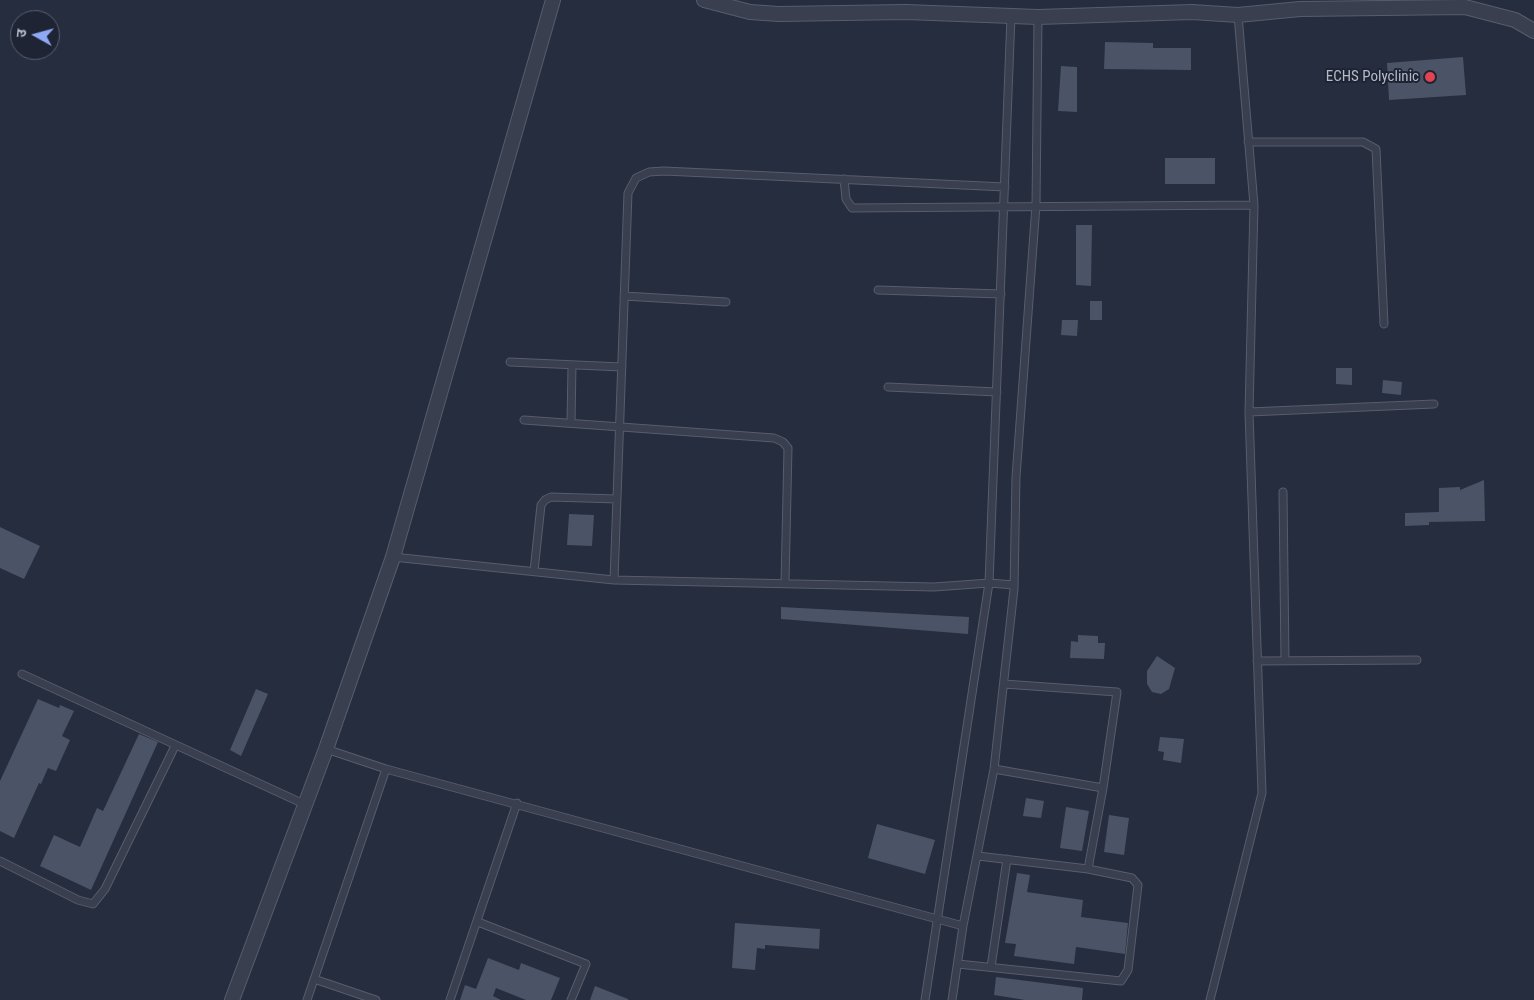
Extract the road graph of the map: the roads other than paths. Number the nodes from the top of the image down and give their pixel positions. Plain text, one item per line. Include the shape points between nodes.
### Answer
1 (553, 0) edge
2 (704, 0) edge
3 (1300, 4) edge
4 (1366, 4) edge
5 (908, 6) edge
6 (1192, 6) edge
7 (1238, 14) junction
8 (1011, 16) junction
9 (1038, 17) junction
10 (1534, 27) edge
11 (1248, 142) junction
12 (844, 179) junction
13 (1005, 187) junction
14 (1254, 205) junction
15 (1004, 206) junction
16 (1036, 206) junction
17 (878, 290) dead end
18 (1001, 294) junction
19 (624, 296) junction
20 (726, 302) dead end
21 (1384, 324) dead end
22 (510, 362) dead end
23 (572, 366) junction
24 (622, 367) junction
25 (888, 387) dead end
26 (997, 392) junction
27 (1434, 404) dead end
28 (1249, 412) junction
29 (524, 420) dead end
30 (571, 423) junction
31 (619, 425) junction
32 (1283, 492) dead end
33 (617, 499) junction
34 (393, 557) junction
35 (534, 572) junction
36 (614, 580) junction
37 (785, 583) junction
38 (989, 584) junction
39 (1014, 584) junction
40 (1417, 660) dead end
41 (1257, 661) junction
42 (1285, 661) junction
43 (22, 674) dead end
44 (1004, 684) junction
45 (175, 746) junction
46 (326, 749) junction
47 (386, 769) junction
48 (994, 769) junction
49 (1103, 788) junction
50 (517, 803) junction
51 (306, 805) junction
52 (978, 856) junction
53 (1007, 859) junction
54 (0, 861) edge
55 (1088, 869) junction
56 (938, 919) junction
57 (478, 922) junction
58 (963, 926) junction
59 (958, 964) junction
60 (991, 967) junction
61 (314, 979) junction
62 (232, 1000) edge
63 (307, 1000) edge
64 (376, 1000) edge
65 (450, 1000) edge
66 (571, 1000) edge
67 (925, 1000) edge
68 (952, 1000) edge
69 (1210, 1000) edge

1 - 34 street
2 - 5 street via 760,12
3 - 4 street
3 - 7 street
4 - 10 street via 1465,7
5 - 8 street
6 - 7 street
6 - 9 street
7 - 11 lane
8 - 9 street
8 - 13 lane
9 - 16 lane
11 - 14 lane
11 - 21 lane via 1362,142 1376,149
12 - 13 lane
12 - 15 lane via 846,199 852,208
12 - 19 lane via 664,171 649,172 636,178 628,193
13 - 15 lane
14 - 16 lane
14 - 28 lane
15 - 16 lane
15 - 18 lane
16 - 39 lane via 1016,477
17 - 18 lane
18 - 26 lane
19 - 20 lane
19 - 24 lane
22 - 23 lane
23 - 24 lane
23 - 30 lane
24 - 31 lane
25 - 26 lane
26 - 38 lane
27 - 28 lane
28 - 41 lane
29 - 30 lane
30 - 31 lane
31 - 33 lane
31 - 37 lane via 774,438 782,442 788,448
32 - 42 lane
33 - 35 lane via 551,497 545,500 541,505
33 - 36 lane
34 - 35 lane
34 - 46 street
35 - 36 lane
36 - 37 lane
37 - 38 lane via 934,587
38 - 39 lane
38 - 56 lane
39 - 44 lane
40 - 42 lane
41 - 42 lane
41 - 69 lane via 1262,793
43 - 45 lane
44 - 48 lane
44 - 49 lane via 1117,692
45 - 51 lane
45 - 54 lane via 105,889 93,904 78,900
46 - 47 lane
46 - 51 street
47 - 50 lane
47 - 61 lane
48 - 49 lane
48 - 52 lane
49 - 55 lane
50 - 56 lane
50 - 57 lane
51 - 62 street
52 - 53 lane
52 - 58 lane
53 - 55 lane
53 - 60 lane
55 - 60 lane via 1132,878 1138,885 1128,970 1121,981
56 - 58 lane
56 - 67 lane
57 - 65 lane
57 - 66 lane via 586,964
58 - 59 lane
59 - 60 lane
59 - 68 lane
61 - 63 lane
61 - 64 lane

